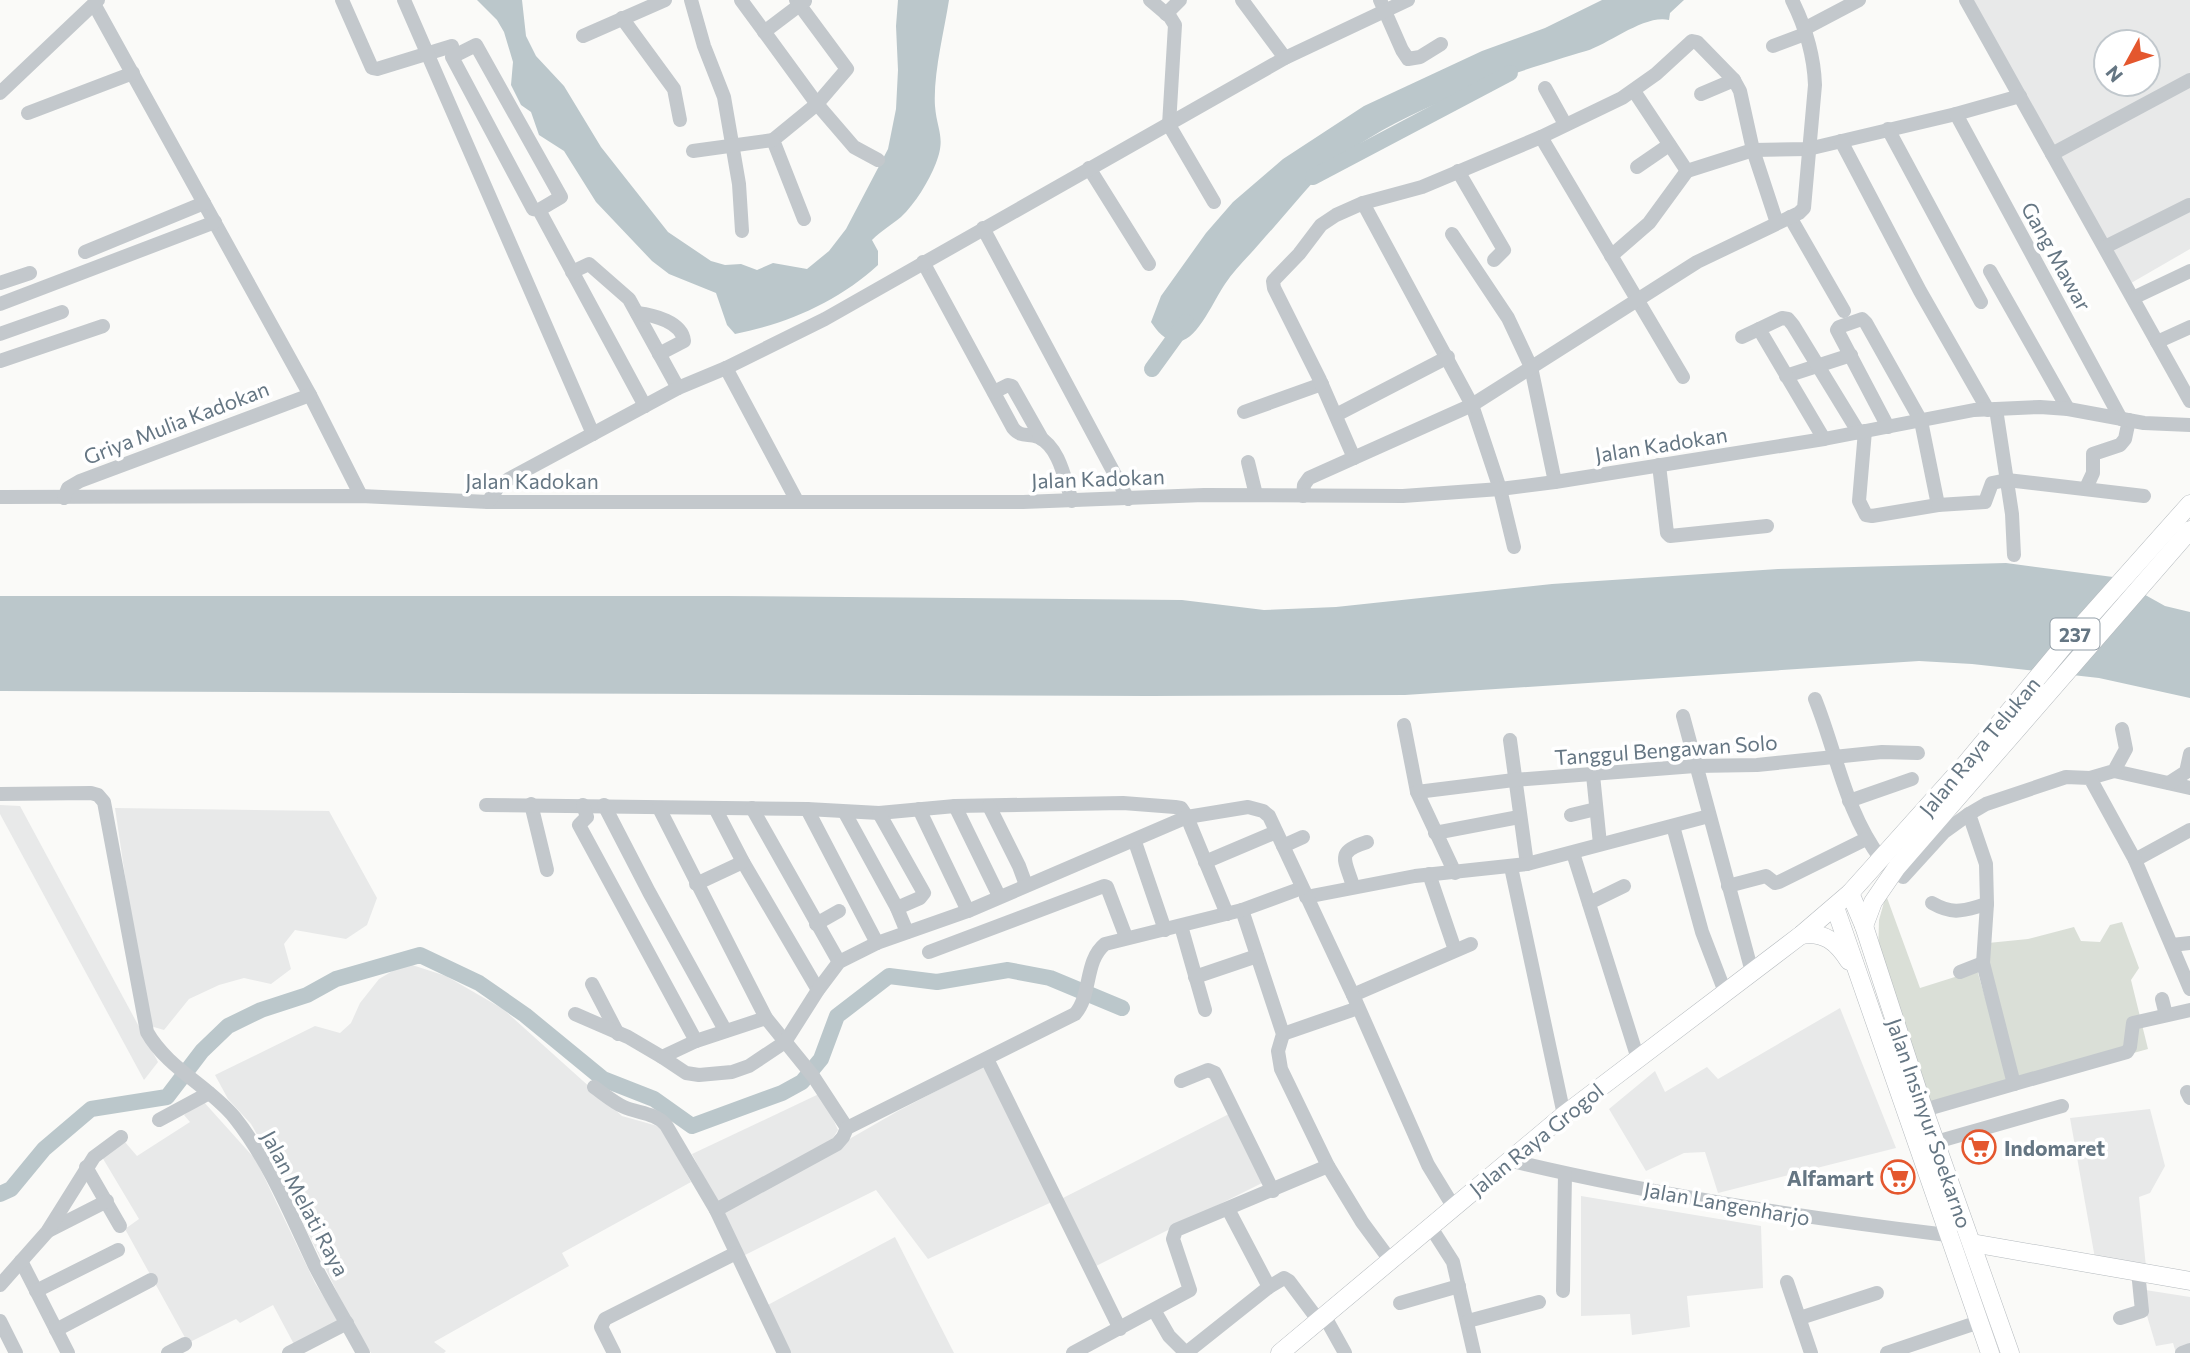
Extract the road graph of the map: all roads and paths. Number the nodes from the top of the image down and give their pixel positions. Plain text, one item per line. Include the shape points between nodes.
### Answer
1 (342, 0) edge
2 (404, 0) edge
3 (625, 0) edge
4 (664, 0) edge
5 (691, 0) edge
6 (741, 0) edge
7 (1150, 0) edge
8 (1180, 0) edge
9 (1242, 0) edge
10 (1408, 0) edge
11 (1792, 0) edge
12 (1859, 0) edge
13 (1966, 0) edge
14 (96, 2) edge
15 (800, 2) edge
16 (1382, 6) edge
17 (1166, 13) junction
18 (624, 17) junction
19 (764, 32) junction
20 (1805, 32) junction
21 (583, 36) dead end
22 (1441, 44) dead end
23 (452, 46) dead end
24 (1773, 46) dead end
25 (429, 55) junction
26 (1285, 58) junction
27 (133, 73) junction
28 (1734, 80) junction
29 (2190, 80) edge
30 (1545, 88) dead end
31 (1634, 91) junction
32 (0, 93) edge
33 (1701, 94) dead end
34 (2020, 96) junction
35 (817, 104) junction
36 (28, 113) dead end
37 (1956, 114) junction
38 (680, 120) dead end
39 (1565, 124) junction
40 (1169, 125) junction
41 (1888, 129) junction
42 (1541, 136) junction
43 (773, 140) junction
44 (1841, 141) junction
45 (732, 145) junction
46 (1669, 145) junction
47 (1808, 149) junction
48 (692, 150) dead end
49 (1753, 150) junction
50 (2052, 154) junction
51 (878, 160) dead end
52 (1637, 167) dead end
53 (1089, 168) junction
54 (1458, 171) junction
55 (1687, 171) junction
56 (1214, 202) dead end
57 (204, 203) junction
58 (1363, 203) junction
59 (2189, 205) edge
60 (539, 210) junction
61 (804, 219) dead end
62 (1783, 220) junction
63 (215, 222) junction
64 (983, 228) junction
65 (742, 231) dead end
66 (1452, 234) dead end
67 (2105, 247) junction
68 (85, 252) dead end
69 (1611, 256) junction
70 (1494, 260) dead end
71 (923, 261) junction
72 (1149, 264) dead end
73 (1990, 271) dead end
74 (2190, 271) edge
75 (30, 272) dead end
76 (572, 272) junction
77 (0, 283) edge
78 (2133, 298) junction
79 (1638, 300) junction
80 (1981, 302) dead end
81 (0, 304) edge
82 (1844, 311) dead end
83 (62, 312) dead end
84 (637, 313) junction
85 (103, 326) dead end
86 (2190, 327) edge
87 (1759, 329) junction
88 (0, 334) edge
89 (1742, 337) dead end
90 (2157, 342) junction
91 (659, 354) junction
92 (1851, 355) junction
93 (1448, 357) junction
94 (0, 361) edge
95 (1818, 366) junction
96 (1531, 367) junction
97 (726, 368) junction
98 (1786, 376) junction
99 (1683, 377) dead end
100 (1322, 384) junction
101 (678, 388) junction
102 (310, 395) junction
103 (2190, 401) edge
104 (1472, 405) junction
105 (645, 406) junction
106 (1992, 409) junction
107 (2068, 409) junction
108 (1244, 412) dead end
109 (1336, 415) junction
110 (2125, 419) junction
111 (1921, 421) junction
112 (2190, 425) edge
113 (1888, 427) junction
114 (1862, 432) junction
115 (593, 434) junction
116 (1824, 439) junction
117 (1354, 458) junction
118 (1248, 461) dead end
119 (1659, 465) junction
120 (2007, 480) junction
121 (1555, 482) junction
122 (2086, 488) junction
123 (1500, 489) junction
124 (1256, 495) junction
125 (361, 496) junction
126 (1303, 496) junction
127 (2144, 496) dead end
128 (0, 497) edge
129 (64, 498) junction
130 (1128, 499) junction
131 (797, 501) junction
132 (1072, 501) junction
133 (488, 502) junction
134 (2190, 504) edge
135 (1938, 505) junction
136 (1767, 526) dead end
137 (2190, 530) edge
138 (1514, 547) dead end
139 (2014, 555) dead end
140 (1815, 699) dead end
141 (1683, 716) dead end
142 (1404, 725) dead end
143 (2122, 729) dead end
144 (1510, 740) dead end
145 (1918, 753) dead end
146 (2190, 754) edge
147 (1835, 757) junction
148 (1695, 766) junction
149 (2114, 771) junction
150 (1593, 775) junction
151 (2090, 778) junction
152 (1912, 779) dead end
153 (1514, 780) junction
154 (2169, 783) junction
155 (2190, 788) edge
156 (1417, 792) junction
157 (0, 794) edge
158 (1849, 801) junction
159 (531, 804) junction
160 (486, 805) dead end
161 (583, 805) junction
162 (604, 805) junction
163 (955, 806) junction
164 (989, 806) junction
165 (659, 808) junction
166 (715, 808) junction
167 (752, 808) junction
168 (807, 809) junction
169 (919, 809) junction
170 (1596, 809) junction
171 (845, 813) junction
172 (879, 813) junction
173 (1969, 814) junction
174 (1571, 815) dead end
175 (1709, 816) junction
176 (1187, 817) junction
177 (1519, 817) junction
178 (1674, 826) junction
179 (2190, 830) edge
180 (1276, 832) junction
181 (1435, 833) junction
182 (1303, 836) dead end
183 (1866, 839) junction
184 (1135, 842) junction
185 (1367, 842) dead end
186 (1600, 844) junction
187 (1283, 846) junction
188 (1573, 853) junction
189 (1881, 859) junction
190 (2136, 860) junction
191 (743, 862) junction
192 (1205, 862) junction
193 (1527, 864) junction
194 (1511, 867) junction
195 (547, 870) dead end
196 (1455, 873) junction
197 (1429, 874) junction
198 (1903, 877) dead end
199 (696, 884) junction
200 (1026, 884) junction
201 (1353, 886) junction
202 (1624, 886) dead end
203 (1728, 886) junction
204 (1304, 893) junction
205 (1850, 893) junction
206 (999, 896) junction
207 (1589, 903) junction
208 (1933, 903) dead end
209 (1987, 904) junction
210 (1835, 907) junction
211 (897, 908) junction
212 (1242, 910) junction
213 (839, 911) dead end
214 (968, 911) junction
215 (1227, 914) junction
216 (816, 924) junction
217 (1181, 926) junction
218 (1864, 926) junction
219 (1165, 930) junction
220 (907, 932) junction
221 (1801, 935) junction
222 (1126, 937) junction
223 (877, 943) junction
224 (2190, 943) edge
225 (1471, 944) dead end
226 (2172, 945) junction
227 (1455, 950) junction
228 (929, 952) dead end
229 (1257, 956) junction
230 (839, 962) junction
231 (1983, 962) junction
232 (2185, 965) edge
233 (1752, 972) junction
234 (1959, 972) dead end
235 (1857, 974) junction
236 (1195, 976) junction
237 (592, 984) dead end
238 (2190, 989) edge
239 (818, 990) junction
240 (1725, 992) junction
241 (2162, 999) dead end
242 (1355, 1002) junction
243 (1205, 1010) dead end
244 (2190, 1010) edge
245 (575, 1014) dead end
246 (2166, 1016) junction
247 (766, 1018) junction
248 (725, 1030) junction
249 (618, 1034) junction
250 (1282, 1038) junction
251 (696, 1041) junction
252 (785, 1042) junction
253 (663, 1057) junction
254 (987, 1059) junction
255 (1637, 1059) junction
256 (1181, 1081) dead end
257 (2014, 1084) junction
258 (594, 1087) dead end
259 (204, 1088) junction
260 (2062, 1106) dead end
261 (1917, 1111) junction
262 (1564, 1115) junction
263 (159, 1120) dead end
264 (846, 1128) junction
265 (121, 1137) dead end
266 (1936, 1142) junction
267 (1508, 1160) junction
268 (1328, 1166) junction
269 (86, 1167) junction
270 (1565, 1174) junction
271 (1273, 1191) junction
272 (107, 1201) junction
273 (1453, 1206) junction
274 (1228, 1209) junction
275 (716, 1210) junction
276 (120, 1226) dead end
277 (1430, 1226) junction
278 (47, 1232) junction
279 (1947, 1235) junction
280 (1972, 1243) junction
281 (118, 1250) dead end
282 (736, 1253) junction
283 (1390, 1260) junction
284 (21, 1261) junction
285 (2138, 1271) junction
286 (151, 1280) dead end
287 (2190, 1281) edge
288 (1787, 1282) dead end
289 (0, 1286) edge
290 (1459, 1286) junction
291 (1269, 1287) junction
292 (37, 1291) junction
293 (1563, 1291) dead end
294 (1877, 1293) dead end
295 (1400, 1303) dead end
296 (1539, 1303) dead end
297 (1154, 1310) junction
298 (1800, 1318) junction
299 (2120, 1318) dead end
300 (1322, 1319) junction
301 (0, 1321) edge
302 (1468, 1321) junction
303 (1979, 1322) junction
304 (347, 1323) junction
305 (1119, 1329) junction
306 (56, 1330) junction
307 (185, 1344) edge
308 (2190, 1350) edge
309 (1185, 1352) edge
310 (16, 1353) edge
311 (68, 1353) edge
312 (168, 1353) edge
313 (289, 1353) edge
314 (363, 1353) edge
315 (614, 1353) edge
316 (784, 1353) edge
317 (1073, 1353) edge
318 (1280, 1353) edge
319 (1345, 1353) edge
320 (1474, 1353) edge
321 (1811, 1353) edge
322 (1887, 1353) edge
323 (1990, 1353) edge
324 (2010, 1353) edge
325 (2182, 1353) edge

1 - 25 street via 372,68
2 - 25 street
3 - 18 street
4 - 18 street
5 - 45 street via 724,97
6 - 19 street
7 - 17 street
8 - 17 street
9 - 26 street
10 - 16 street
11 - 20 street
12 - 20 street
13 - 34 street
14 - 27 street
14 - 32 street
15 - 19 street
15 - 35 street via 847,69
16 - 22 street via 1408,59
16 - 26 street
17 - 40 street via 1176,33
18 - 21 street
18 - 38 street via 674,89
19 - 35 street
20 - 24 street
20 - 47 street via 1815,70
23 - 25 street
25 - 115 street
26 - 40 street
27 - 36 street
27 - 57 street
28 - 31 street via 1692,41
28 - 33 street
28 - 49 street
29 - 50 street
30 - 39 street
31 - 39 street
31 - 46 street
34 - 37 street
34 - 50 street
35 - 43 street
35 - 51 street via 854,148
37 - 41 street
37 - 110 street, Gang Mawar
39 - 42 street
40 - 53 street
40 - 56 street
41 - 44 street
41 - 80 street
42 - 54 street
42 - 69 street
43 - 45 street
43 - 61 street
44 - 47 street
44 - 106 street via 1920,291
45 - 48 street
45 - 65 street
46 - 52 street
46 - 55 street
47 - 49 street
47 - 62 street via 1804,208
49 - 55 street
49 - 62 street
50 - 67 street
53 - 64 street
53 - 72 street
54 - 58 street via 1422,187
54 - 70 street via 1504,250
55 - 69 street via 1649,223
57 - 63 street
57 - 68 street
58 - 93 street
58 - 100 street via 1321,225 1273,281
59 - 67 street
60 - 60 street via 533,209 452,58 476,45 561,197
60 - 76 street
62 - 79 street via 1697,262
62 - 82 street
63 - 81 street
63 - 102 street
64 - 71 street
64 - 130 street
66 - 96 street via 1504,311
67 - 78 street
69 - 79 street
71 - 97 street via 825,319
71 - 132 street via 994,393 1012,386 1053,451
73 - 107 street
74 - 78 street
75 - 77 street
76 - 84 street via 592,265 625,293
76 - 105 street
78 - 90 street
79 - 96 street
79 - 99 street
83 - 88 street
84 - 91 street
84 - 91 street via 682,330 684,341
85 - 94 street
86 - 90 street
87 - 89 street
87 - 95 street via 1788,319
87 - 98 street
90 - 103 street
91 - 101 street
92 - 95 street
92 - 111 street via 1838,328 1862,319
92 - 113 street
93 - 104 street
93 - 109 street
95 - 98 street
95 - 114 street
96 - 104 street
96 - 121 street
97 - 101 street
97 - 131 street
98 - 116 street
100 - 108 street
100 - 109 street
101 - 105 street
102 - 125 street
102 - 129 street, Griya Mulia Kadokan via 80,481 68,488
104 - 117 street
104 - 123 street
105 - 115 street
106 - 107 street, Jalan Kadokan
106 - 111 street, Jalan Kadokan
106 - 120 street
107 - 110 street, Jalan Kadokan
109 - 117 street
110 - 112 street, Jalan Kadokan
110 - 122 street via 2125,439 2120,445 2093,454 2094,472
111 - 113 street, Jalan Kadokan
111 - 135 street
113 - 114 street, Jalan Kadokan
114 - 116 street, Jalan Kadokan
114 - 135 street via 1859,501 1866,515
115 - 133 street via 509,479
116 - 119 street, Jalan Kadokan
117 - 126 street via 1309,478
118 - 124 street
119 - 121 street, Jalan Kadokan
119 - 136 street via 1670,536
120 - 122 street
120 - 135 street via 1992,483 1986,502
120 - 139 street
121 - 123 street, Jalan Kadokan
122 - 127 street
123 - 126 street, Jalan Kadokan via 1403,496
123 - 138 street
124 - 126 street, Jalan Kadokan
124 - 130 street, Jalan Kadokan
125 - 129 street, Jalan Kadokan
125 - 133 street, Jalan Kadokan
128 - 129 street, Jalan Kadokan
130 - 132 street, Jalan Kadokan
131 - 132 street, Jalan Kadokan
131 - 133 street, Jalan Kadokan
134 - 189 main road, Jalan Raya Telukan / 237
137 - 218 main road, Jalan Raya Telukan / 237 via 1897,867 1873,902
140 - 147 street
141 - 148 street
142 - 156 street
143 - 149 street via 2126,749
144 - 153 street
145 - 147 street, Tanggul Bengawan Solo
146 - 154 street via 2186,772
147 - 148 street, Tanggul Bengawan Solo
147 - 158 street
148 - 150 street, Tanggul Bengawan Solo
148 - 175 street
149 - 151 street
149 - 154 street
150 - 153 street, Tanggul Bengawan Solo
150 - 170 street
151 - 173 street via 2066,776
151 - 190 street
152 - 158 street
153 - 156 street, Tanggul Bengawan Solo
153 - 177 street
154 - 155 street
156 - 181 street
157 - 259 street, Jalan Melati Raya via 91,793 104,802 147,1032 160,1050
158 - 183 street
159 - 160 street
159 - 161 street
159 - 195 street
161 - 162 street
161 - 251 street via 587,817 579,825
162 - 165 street
162 - 248 street
163 - 164 street
163 - 169 street
163 - 206 street
164 - 176 street via 1123,803 1181,808
164 - 200 street
165 - 166 street
165 - 199 street
166 - 167 street
166 - 191 street
167 - 168 street
167 - 216 street
168 - 171 street
168 - 223 street
169 - 172 street
169 - 214 street
170 - 174 street
170 - 186 street
171 - 172 street
171 - 211 street
172 - 211 street via 923,893
173 - 198 street via 1944,832
173 - 209 street via 1986,864
175 - 178 street
175 - 203 street
176 - 180 street via 1256,808 1269,816
176 - 184 street
176 - 192 street
177 - 181 street
177 - 193 street
178 - 186 street
178 - 240 street via 1702,932
179 - 190 street
180 - 187 street
180 - 192 street
181 - 196 street
182 - 187 street
183 - 189 street
183 - 203 street via 1779,882 1766,876
184 - 200 street
184 - 219 street
185 - 201 street via 1350,847 1344,858
186 - 188 street
187 - 204 street
188 - 193 street
188 - 207 street
189 - 205 main road, Jalan Raya Telukan / 237
190 - 226 street
191 - 199 street
191 - 239 street
192 - 215 street
193 - 194 street
194 - 196 street
194 - 262 street
196 - 197 street
197 - 201 street
197 - 227 street
199 - 247 street
200 - 206 street
201 - 204 street
202 - 207 street
203 - 233 street
204 - 212 street
204 - 242 street
205 - 210 main road, Jalan Raya Telukan
205 - 218 main road, Jalan Insinyur Soekarno
206 - 214 street
207 - 255 street
208 - 209 street via 1954,912
209 - 231 street
210 - 221 main road, Jalan Raya Grogol
210 - 235 main road, Jalan Insinyur Soekarno
211 - 220 street
212 - 215 street
212 - 229 street
213 - 216 street
214 - 220 street
215 - 217 street
216 - 230 street
217 - 219 street
217 - 236 street
218 - 261 main road, Jalan Insinyur Soekarno
219 - 222 street
220 - 223 street
221 - 233 main road, Jalan Raya Grogol
221 - 235 main road via 1826,936
222 - 228 street via 1104,886
222 - 254 street via 1098,950 1075,1014
223 - 230 street
224 - 226 street
225 - 227 street
226 - 232 street
227 - 242 street
229 - 236 street
229 - 250 street
230 - 239 street
231 - 234 street
231 - 257 street
232 - 238 street
233 - 240 main road, Jalan Raya Grogol
235 - 261 main road, Jalan Insinyur Soekarno
236 - 243 street
237 - 249 street
239 - 252 street
240 - 255 main road, Jalan Raya Grogol
241 - 246 street
242 - 250 street
242 - 273 street via 1428,1165
244 - 246 street
245 - 249 street
246 - 257 street via 2132,1024 2126,1052
247 - 248 street
247 - 252 street
248 - 251 street
249 - 253 street
250 - 268 street via 1281,1069
251 - 253 street
252 - 253 street via 732,1072 686,1073
252 - 264 street
254 - 264 street
254 - 305 street
255 - 262 main road, Jalan Raya Grogol
256 - 271 street via 1208,1070 1215,1073
257 - 261 street
258 - 275 street via 621,1105 662,1120
259 - 263 street
259 - 304 street, Jalan Melati Raya via 234,1116 260,1157
260 - 266 street
261 - 266 main road, Jalan Insinyur Soekarno
261 - 279 main road, Jalan Insinyur Soekarno
262 - 267 main road, Jalan Raya Grogol
264 - 275 street via 837,1144
265 - 269 street
266 - 280 main road, Jalan Insinyur Soekarno
267 - 270 street, Jalan Langenharjo
267 - 273 main road, Jalan Raya Grogol
268 - 271 street
268 - 283 street
269 - 272 street
269 - 278 street
270 - 279 street, Jalan Langenharjo via 1834,1221
270 - 293 street
271 - 274 street
272 - 276 street
272 - 278 street
273 - 277 main road, Jalan Raya Grogol
274 - 291 street
274 - 297 street via 1176,1230 1173,1235 1189,1290
275 - 282 street
277 - 283 main road, Jalan Raya Grogol
277 - 290 street via 1447,1250
278 - 284 street
279 - 303 main road, Jalan Insinyur Soekarno
280 - 285 main road
280 - 324 main road, Jalan Insinyur Soekarno
281 - 292 street
282 - 315 street via 605,1319 601,1327
282 - 316 street
283 - 300 main road, Jalan Raya Grogol
284 - 289 street
284 - 292 street
285 - 287 main road
285 - 299 street via 2142,1311
286 - 306 street
288 - 298 street
290 - 295 street
290 - 302 street
291 - 300 street via 1287,1278
291 - 309 street
292 - 306 street
294 - 298 street
296 - 302 street
297 - 305 street
297 - 309 street
298 - 321 street
300 - 318 main road, Jalan Raya Grogol
300 - 319 street
301 - 310 street
302 - 320 street
303 - 322 street
303 - 323 main road, Jalan Insinyur Soekarno
304 - 313 street
304 - 314 street, Jalan Melati Raya
305 - 317 street
306 - 311 street
307 - 312 street
308 - 325 street

